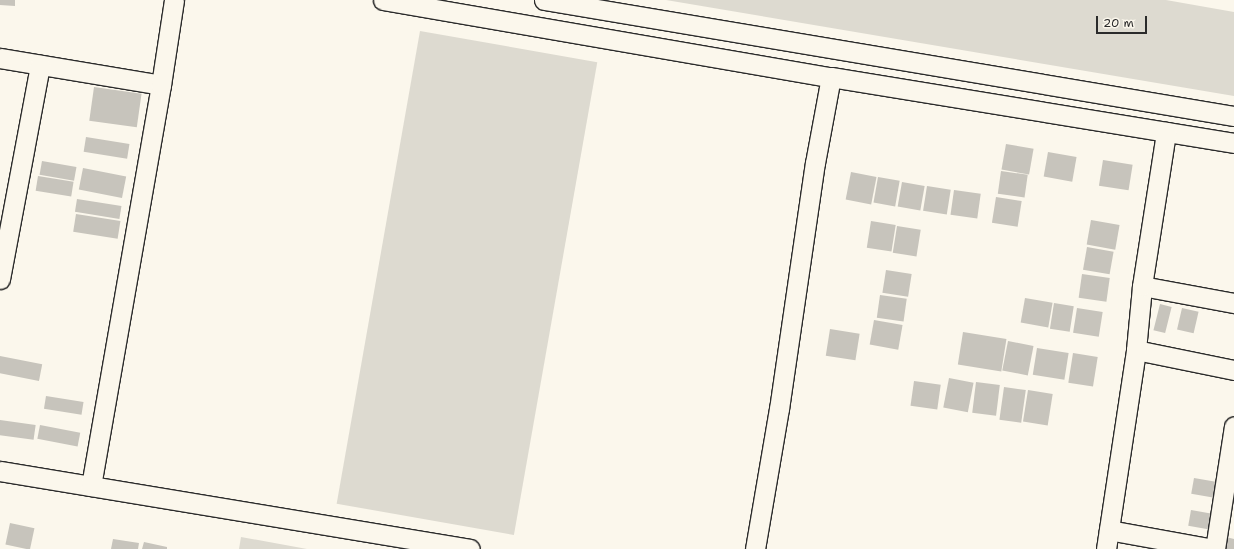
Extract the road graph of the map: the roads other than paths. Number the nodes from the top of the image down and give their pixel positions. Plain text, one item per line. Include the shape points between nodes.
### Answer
1 (174, 0) edge
2 (383, 0) edge
3 (544, 0) edge
4 (0, 58) edge
5 (40, 65) junction
6 (831, 77) junction
7 (161, 85) junction
8 (1234, 116) edge
9 (1166, 132) junction
10 (1234, 143) edge
11 (0, 279) edge
12 (1142, 286) junction
13 (1234, 303) edge
14 (1136, 350) junction
15 (1234, 370) edge
16 (1234, 426) edge
17 (0, 471) edge
18 (91, 486) junction
19 (1109, 530) junction
20 (428, 546) edge
21 (470, 549) edge
22 (755, 549) edge
23 (1106, 549) edge
24 (1215, 549) edge

1 - 7 street
2 - 6 street
3 - 8 street
4 - 5 street
5 - 7 street
5 - 11 street
6 - 9 street
6 - 22 street via 815,163 779,410
7 - 18 street
9 - 10 street
9 - 12 street
12 - 13 street
12 - 14 street
14 - 15 street
14 - 19 street
16 - 24 street
17 - 18 street
18 - 20 street
19 - 23 street
19 - 24 street
20 - 21 street

